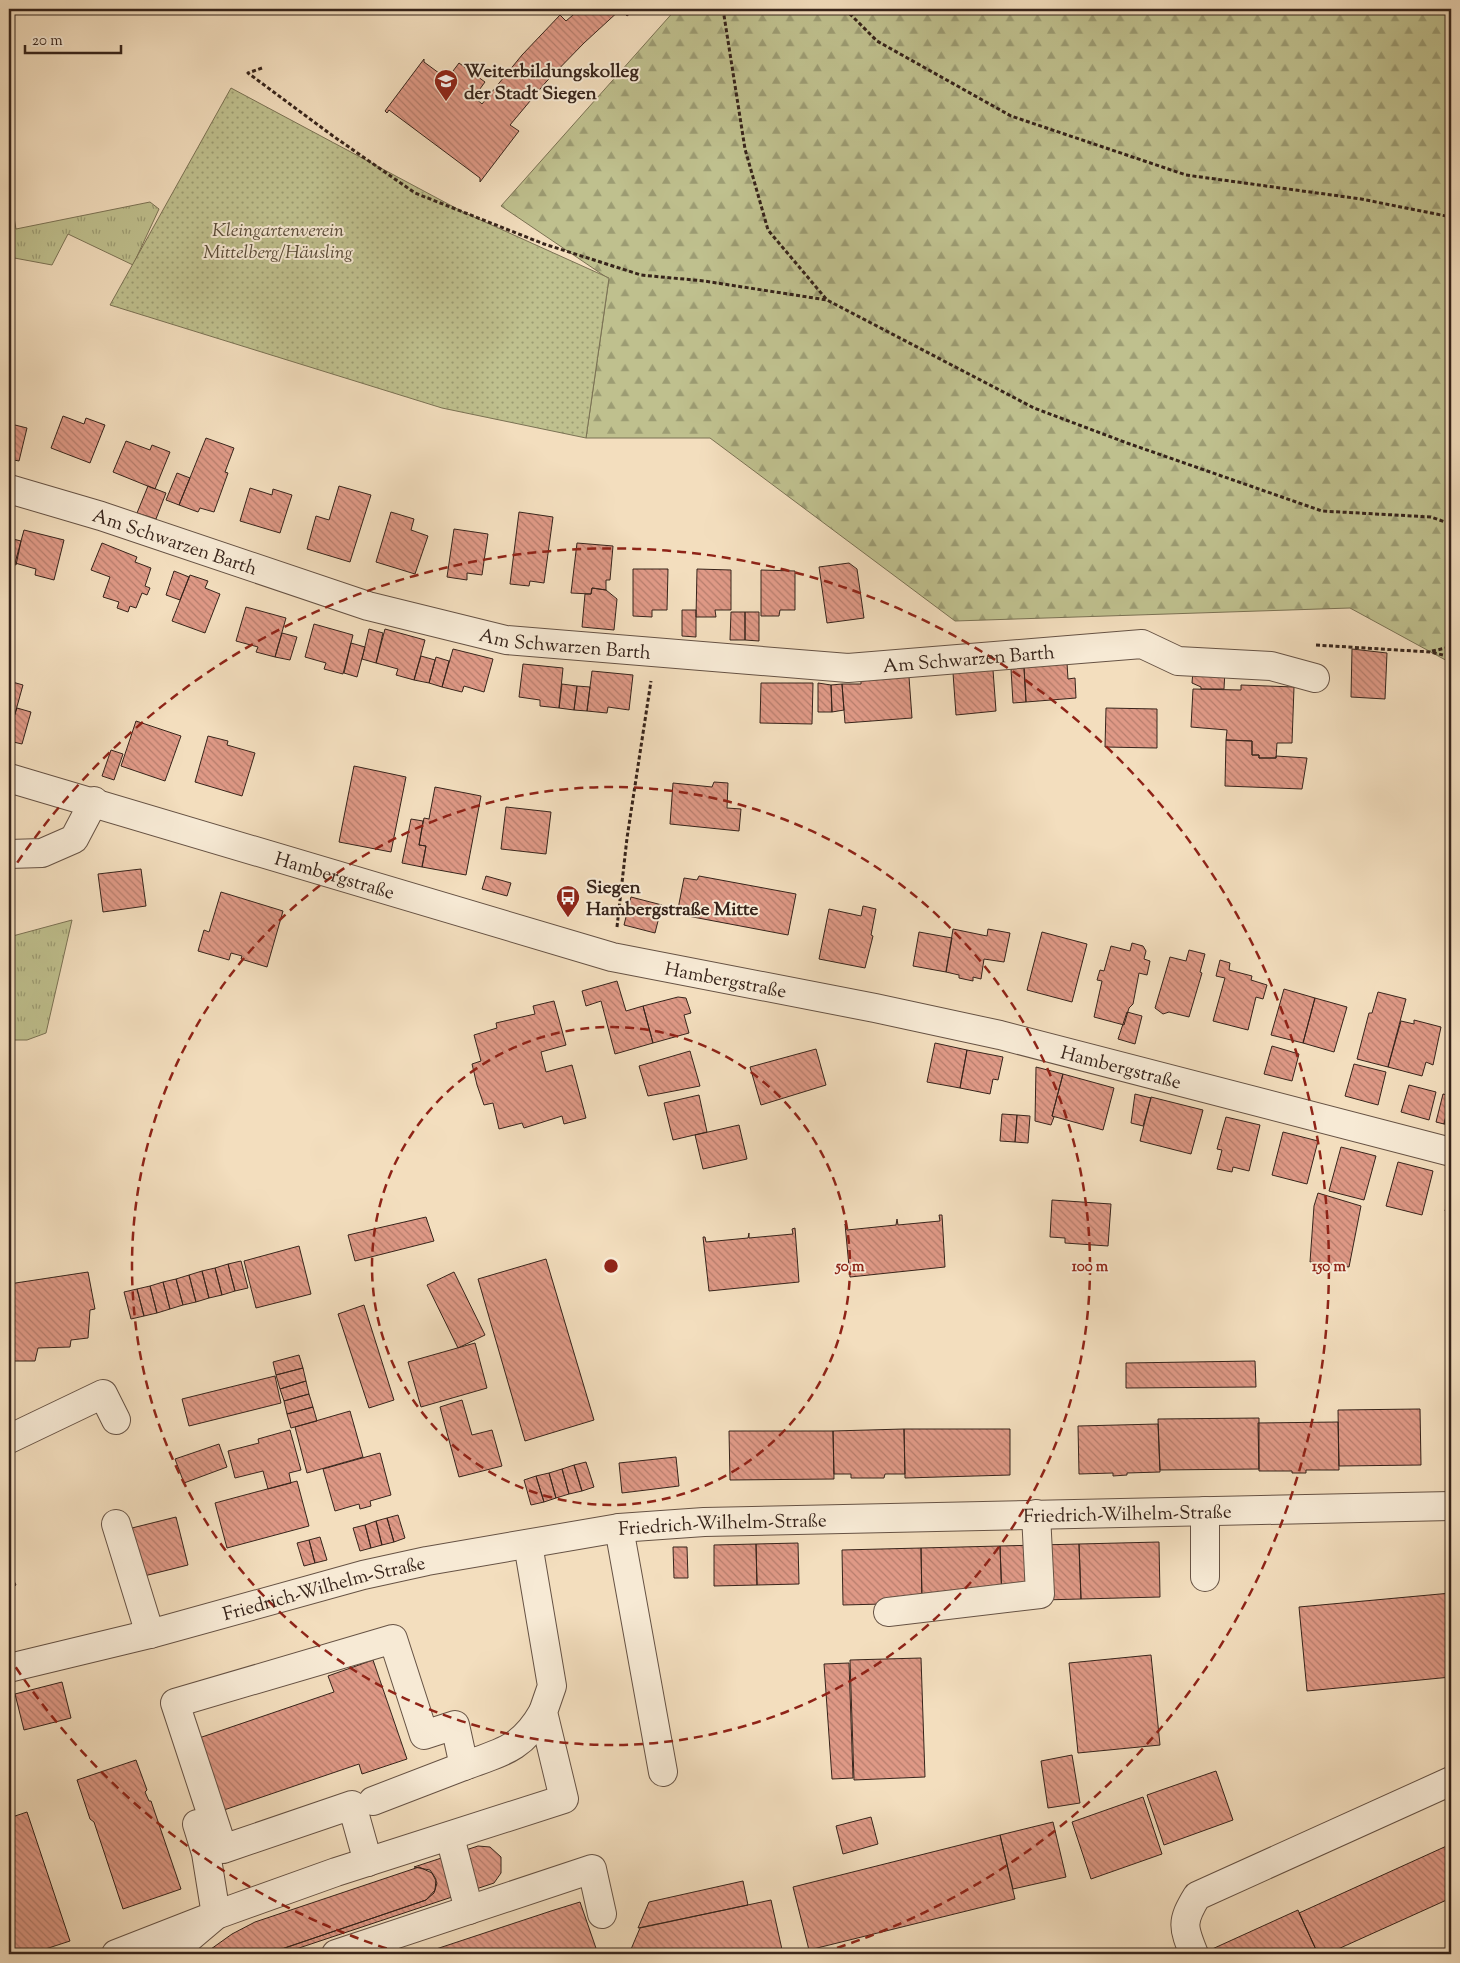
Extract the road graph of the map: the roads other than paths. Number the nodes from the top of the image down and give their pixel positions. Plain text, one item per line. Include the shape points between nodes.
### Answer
1 (9, 489) edge
2 (1315, 678) dead end
3 (9, 778) edge
4 (94, 801) junction
5 (9, 854) edge
6 (1451, 1152) edge
7 (116, 1420) dead end
8 (9, 1439) edge
9 (1451, 1506) edge
10 (1204, 1511) junction
11 (1036, 1514) junction
12 (116, 1524) dead end
13 (619, 1528) junction
14 (528, 1544) junction
15 (1205, 1577) dead end
16 (888, 1612) dead end
17 (150, 1634) junction
18 (9, 1668) edge
19 (158, 1709) dead end
20 (543, 1712) junction
21 (464, 1766) junction
22 (663, 1772) dead end
23 (1451, 1781) edge
24 (373, 1802) dead end
25 (450, 1837) junction
26 (368, 1862) junction
27 (469, 1910) junction
28 (602, 1914) dead end
29 (216, 1915) junction
30 (116, 1954) edge
31 (170, 1954) edge
32 (336, 1954) edge
33 (1194, 1954) edge

1 - 2 street, Am Schwarzen Barth via 101,516 368,606 506,640 848,668 1142,644 1178,661 1271,666
3 - 4 street, Hambergstraße
4 - 5 street via 74,839 42,853
4 - 6 street, Hambergstraße via 612,957 1000,1035
7 - 8 street via 103,1394
9 - 10 street, Friedrich-Wilhelm-Straße
10 - 11 street, Friedrich-Wilhelm-Straße
10 - 15 street
11 - 13 street, Friedrich-Wilhelm-Straße via 704,1522
11 - 16 street via 1040,1594
12 - 17 street
13 - 14 street, Friedrich-Wilhelm-Straße
13 - 22 street
14 - 17 street, Friedrich-Wilhelm-Straße via 363,1575
14 - 20 street via 552,1686
17 - 18 street, Friedrich-Wilhelm-Straße
19 - 29 street via 206,1853
20 - 21 street via 532,1731 510,1749
20 - 25 street via 564,1799
21 - 24 street
21 - 26 street via 455,1725 424,1736 392,1639 175,1703 223,1848 352,1805
23 - 33 street via 1197,1896 1186,1914 1185,1932
25 - 26 street
25 - 27 street
26 - 29 street
27 - 28 street via 592,1870
27 - 32 street
29 - 30 street
29 - 31 street

